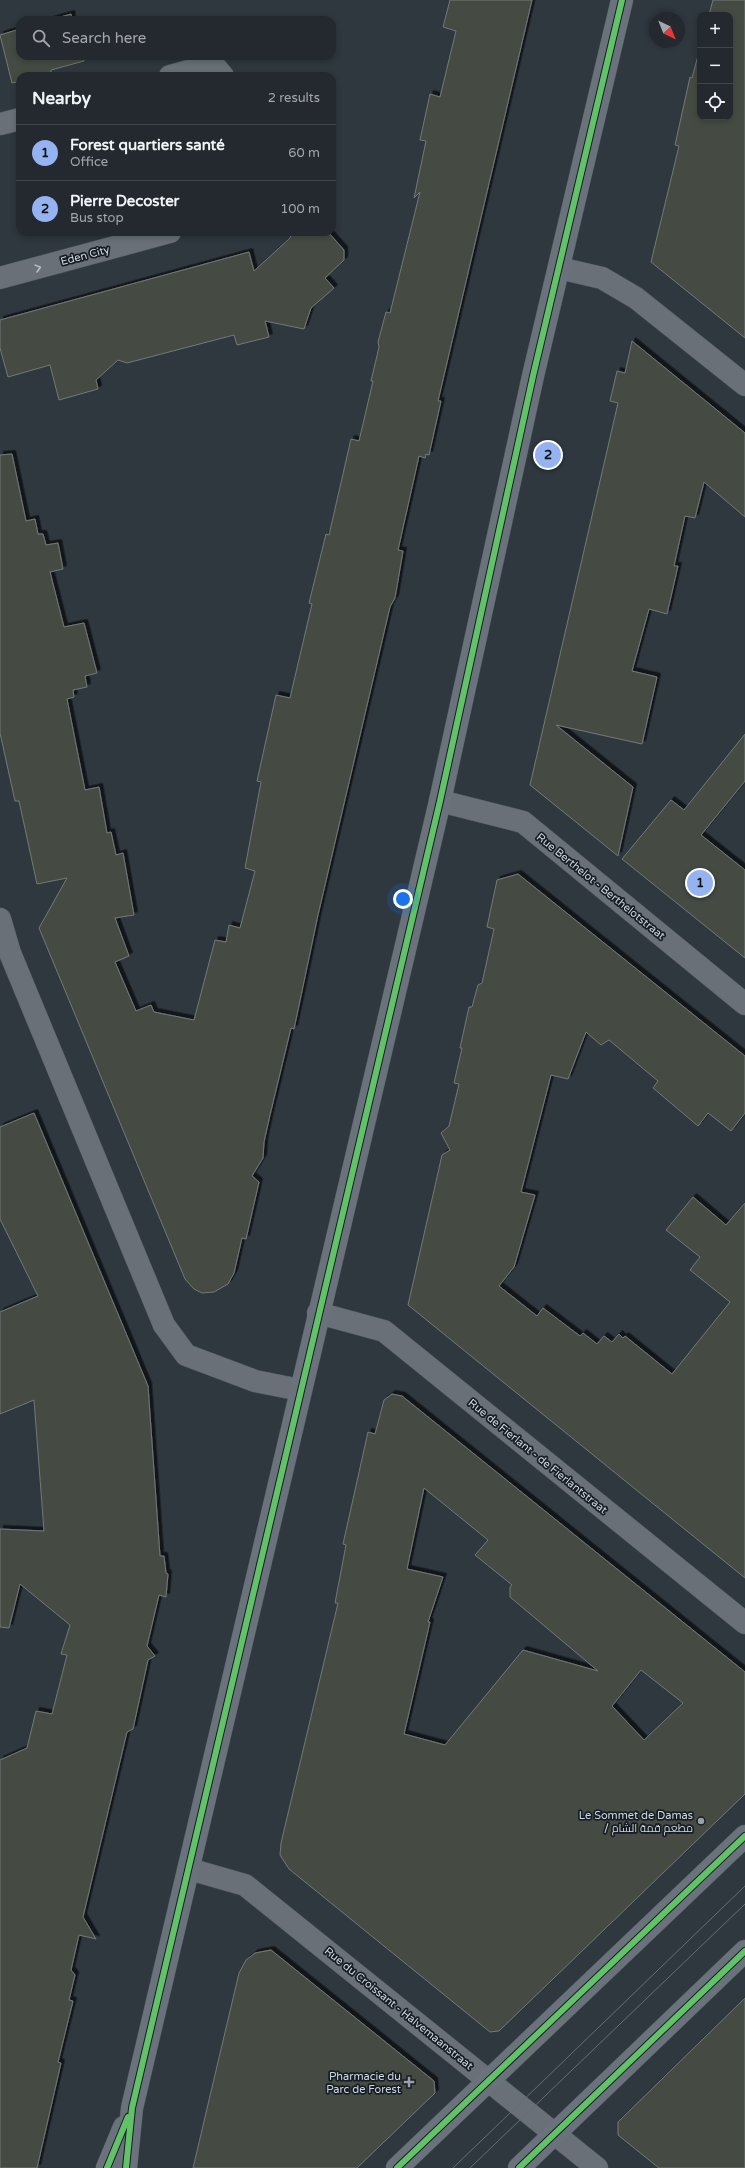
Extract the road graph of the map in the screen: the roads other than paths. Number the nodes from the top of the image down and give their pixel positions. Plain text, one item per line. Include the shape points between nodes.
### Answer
1 (622, 0) edge
2 (184, 72) edge
3 (220, 72) edge
4 (16, 120) edge
5 (0, 124) edge
6 (155, 236) edge
7 (559, 268) junction
8 (0, 278) edge
9 (745, 385) edge
10 (440, 801) junction
11 (0, 919) edge
12 (745, 1004) edge
13 (318, 1313) junction
14 (300, 1390) junction
15 (745, 1623) edge
16 (745, 1836) edge
17 (189, 1869) junction
18 (745, 1951) edge
19 (489, 2080) junction
20 (132, 2108) junction
21 (555, 2134) junction
22 (107, 2168) edge
23 (126, 2168) edge
24 (397, 2168) edge
25 (519, 2168) edge
26 (597, 2168) edge

1 - 7 street
2 - 3 street via 213,64
4 - 5 street
8 -> 6 street, Eden City
7 - 9 street via 602,278 636,298
7 - 10 street
10 - 12 street, Rue Berthelot - Berthelotstraat via 523,822
10 - 13 street
11 - 14 street via 10,953 164,1325 186,1355 255,1381
13 - 14 street
13 - 15 street, Rue de Fierlant - de Fierlantstraat via 384,1331
14 - 17 street
16 - 19 street
17 - 19 street, Rue du Croissant - Halvemaanstraat via 245,1885
17 - 20 street
18 - 21 street
19 - 21 street, Rue du Croissant - Halvemaanstraat
19 - 24 street
20 - 22 street
20 - 23 street
21 - 25 street
21 - 26 street, Rue du Croissant - Halvemaanstraat

